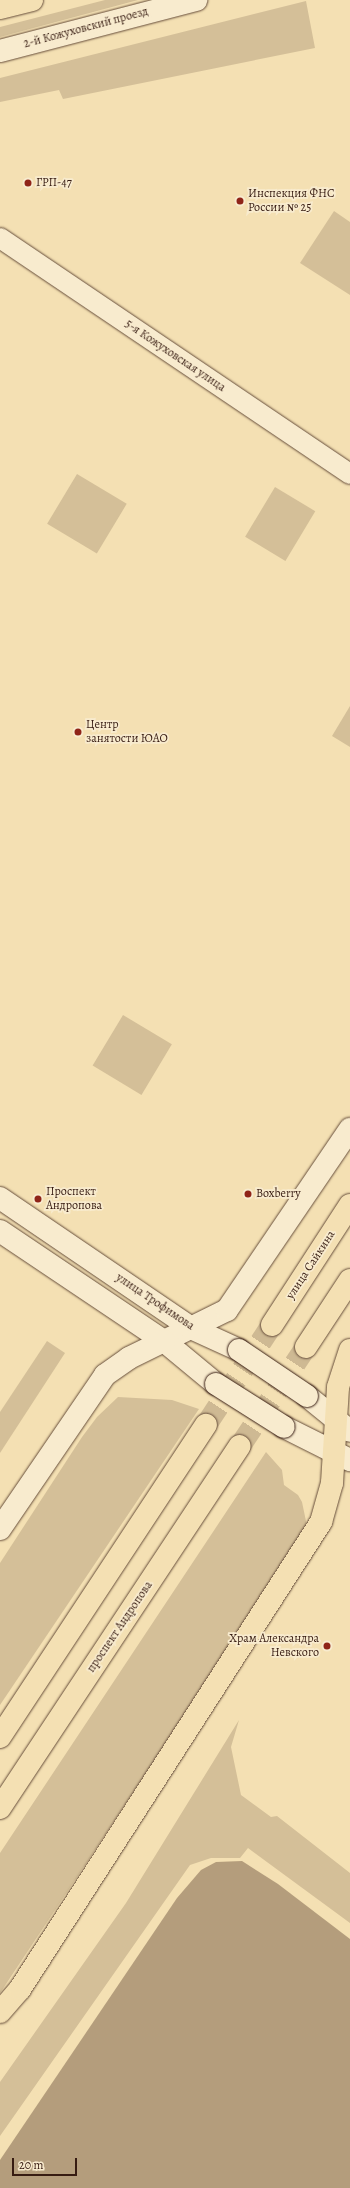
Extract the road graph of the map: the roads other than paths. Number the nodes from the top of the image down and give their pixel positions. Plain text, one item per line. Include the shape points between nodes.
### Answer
1 (32, 0) edge
2 (196, 0) edge
3 (0, 8) edge
4 (0, 51) edge
5 (0, 238) edge
6 (350, 474) edge
7 (350, 1129) edge
8 (0, 1198) edge
9 (350, 1205) edge
10 (0, 1231) edge
11 (350, 1280) edge
12 (272, 1325) tunnel mouth
13 (191, 1328) junction
14 (164, 1341) junction
15 (306, 1347) tunnel mouth
16 (350, 1350) edge
17 (206, 1425) tunnel mouth
18 (344, 1426) edge
19 (240, 1446) tunnel mouth
20 (342, 1455) edge
21 (0, 1529) edge
22 (0, 1738) edge
23 (0, 1808) edge
24 (0, 2012) edge

1 - 3 main road
2 - 4 main road, 2-й Кожуховский проезд
5 - 6 street, 5-я Кожуховская улица
7 - 13 main road via 227,1310
8 - 13 main road, улица Трофимова
9 - 12 main road, улица Сайкина
10 - 14 main road
11 - 15 main road
13 - 14 main road
13 - 18 main road, улица Трофимова, bridge via 239,1350 307,1396
14 - 20 main road, bridge via 216,1384 284,1427
14 - 21 main road via 129,1358 105,1375
16 - 18 main road via 338,1387
17 - 22 main road
18 - 20 main road
19 - 23 main road, проспект Андропова
20 - 24 main road via 322,1522 20,1989

